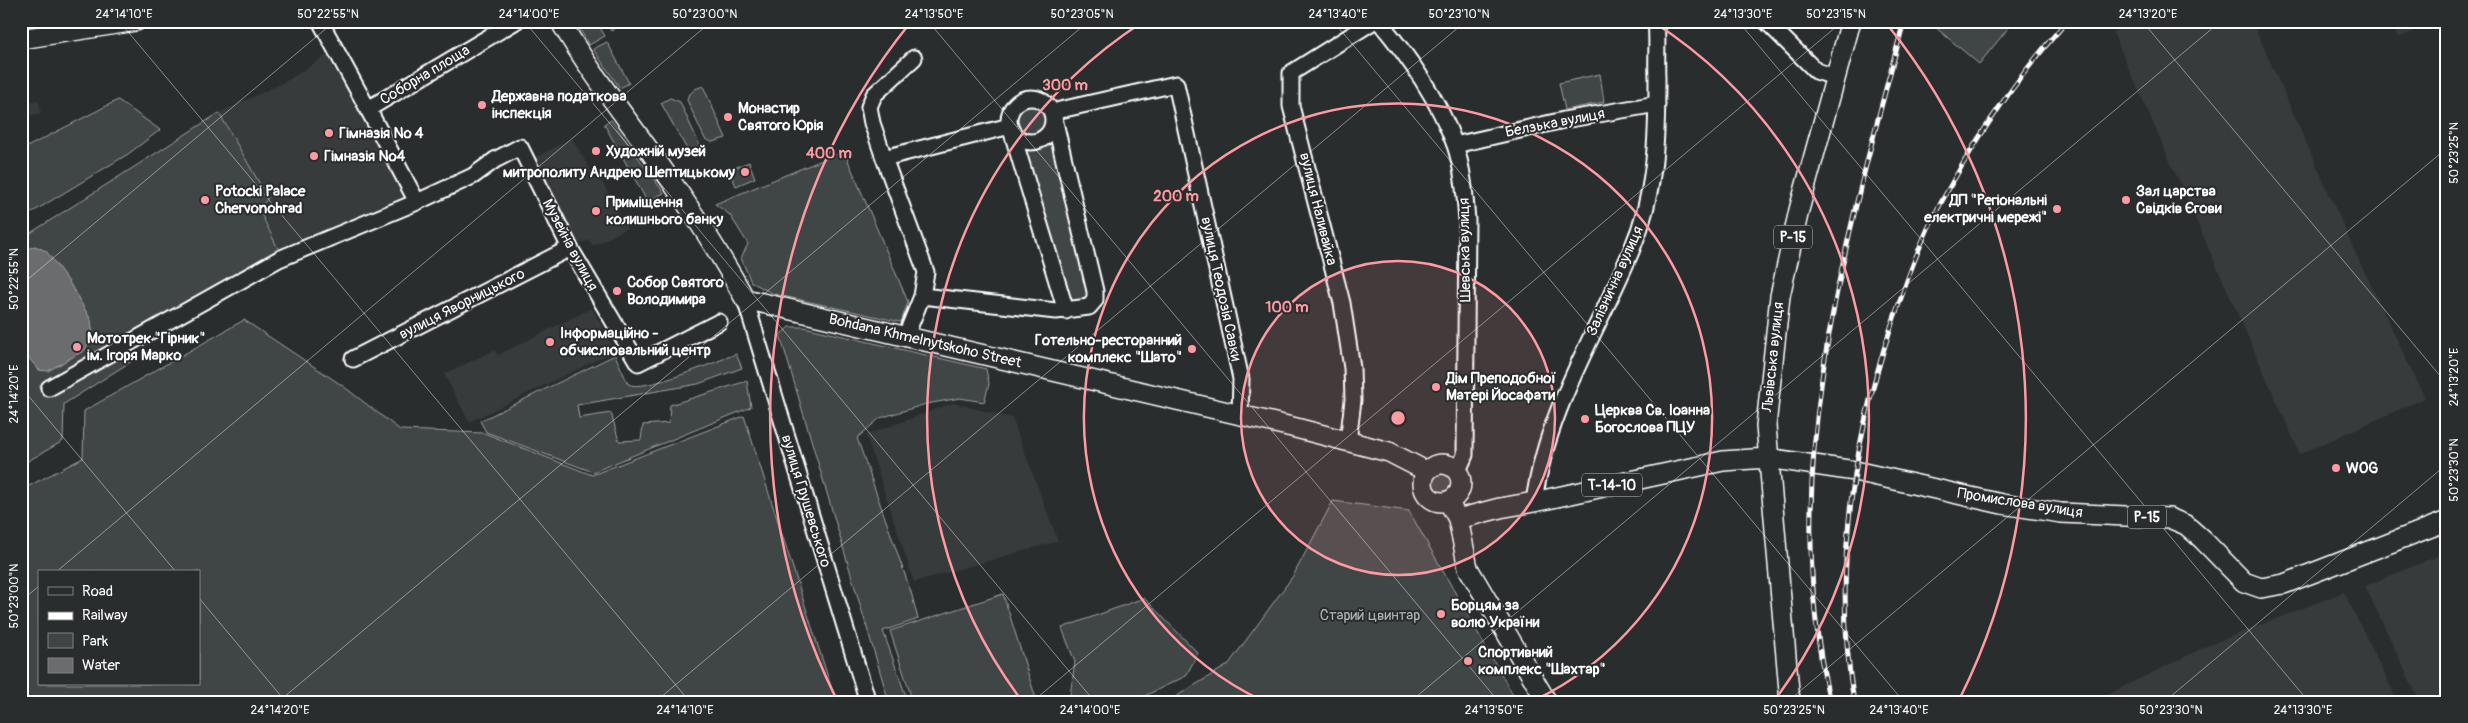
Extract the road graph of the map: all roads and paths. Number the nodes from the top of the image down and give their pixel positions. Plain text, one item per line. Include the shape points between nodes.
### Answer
1 (136, 21) edge
2 (320, 21) edge
3 (516, 21) edge
4 (560, 21) edge
5 (1374, 21) edge
6 (1379, 21) edge
7 (1656, 21) edge
8 (1766, 21) edge
9 (1851, 21) edge
10 (21, 39) edge
11 (914, 58) dead end
12 (1835, 77) junction
13 (1657, 104) junction
14 (368, 109) junction
15 (1053, 114) junction
16 (1010, 126) junction
17 (1455, 145) junction
18 (884, 158) junction
19 (417, 202) junction
20 (570, 248) junction
21 (922, 296) junction
22 (745, 299) junction
23 (1066, 311) junction
24 (718, 322) dead end
25 (905, 338) junction
26 (353, 359) dead end
27 (49, 388) dead end
28 (1240, 415) junction
29 (1348, 442) junction
30 (1767, 458) junction
31 (1426, 471) junction
32 (1458, 471) junction
33 (1448, 501) junction
34 (1534, 502) junction
35 (1458, 519) junction
36 (2447, 520) edge
37 (868, 702) edge
38 (1547, 702) edge
39 (1790, 702) edge

1 - 10 main road
2 - 14 street, Соборна площа
3 - 14 street, Соборна площа
4 - 22 main road via 580,55 665,172 727,265
5 - 29 street, вулиця Наливайка via 1291,74 1289,89 1342,303 1352,368 1353,400
6 - 17 street, Шевська вулиця via 1426,84
7 - 13 street, Залізнична вулиця
8 - 12 street via 1816,70
9 - 12 main road, Львівська вулиця / Р-15
11 - 18 street via 874,95 869,107
12 - 30 main road, Львівська вулиця / Р-15 via 1799,210 1780,296 1766,426
13 - 17 street, Белзька вулиця via 1564,120
13 - 34 street, Залізнична вулиця via 1655,167 1646,207 1633,248 1578,363 1549,433
14 - 19 street
15 - 16 street via 1044,102 1023,100 1013,108
15 - 16 street via 1051,131 1037,142 1020,140
15 - 23 street via 1095,290 1095,300 1089,307
15 - 28 street, вулиця Теодозія Савки via 1176,84 1241,379
16 - 18 street
16 - 23 street
17 - 32 street, Шевська вулиця via 1468,220 1465,455
18 - 21 street via 926,272
19 - 20 street, Музейна вулиця via 473,176 520,147
19 - 27 street, Музейна вулиця via 278,259
20 - 24 street, Музейна вулиця via 638,363
20 - 26 street, вулиця Яворницького
21 - 23 street
21 - 25 street
22 - 25 main road, Bohdana Khmelnytskoho Street
22 - 37 street, вулиця Грушевського
25 - 28 main road, Bohdana Khmelnytskoho Street
28 - 29 main road, Bohdana Khmelnytskoho Street
29 - 31 main road, Bohdana Khmelnytskoho Street via 1389,452
30 - 34 main road, Т-14-10 via 1723,461
30 - 36 main road, Промислова вулиця / Р-15 via 1814,463 2002,504 2061,513 2169,518 2186,525 2244,582 2261,588 2284,584
30 - 39 main road, Львівська вулиця
31 - 32 main road via 1442,463
31 - 33 main road via 1422,483 1426,494 1436,501
32 - 33 main road via 1461,489
33 - 35 main road
34 - 35 main road, Т-14-10
35 - 38 main road via 1468,568

